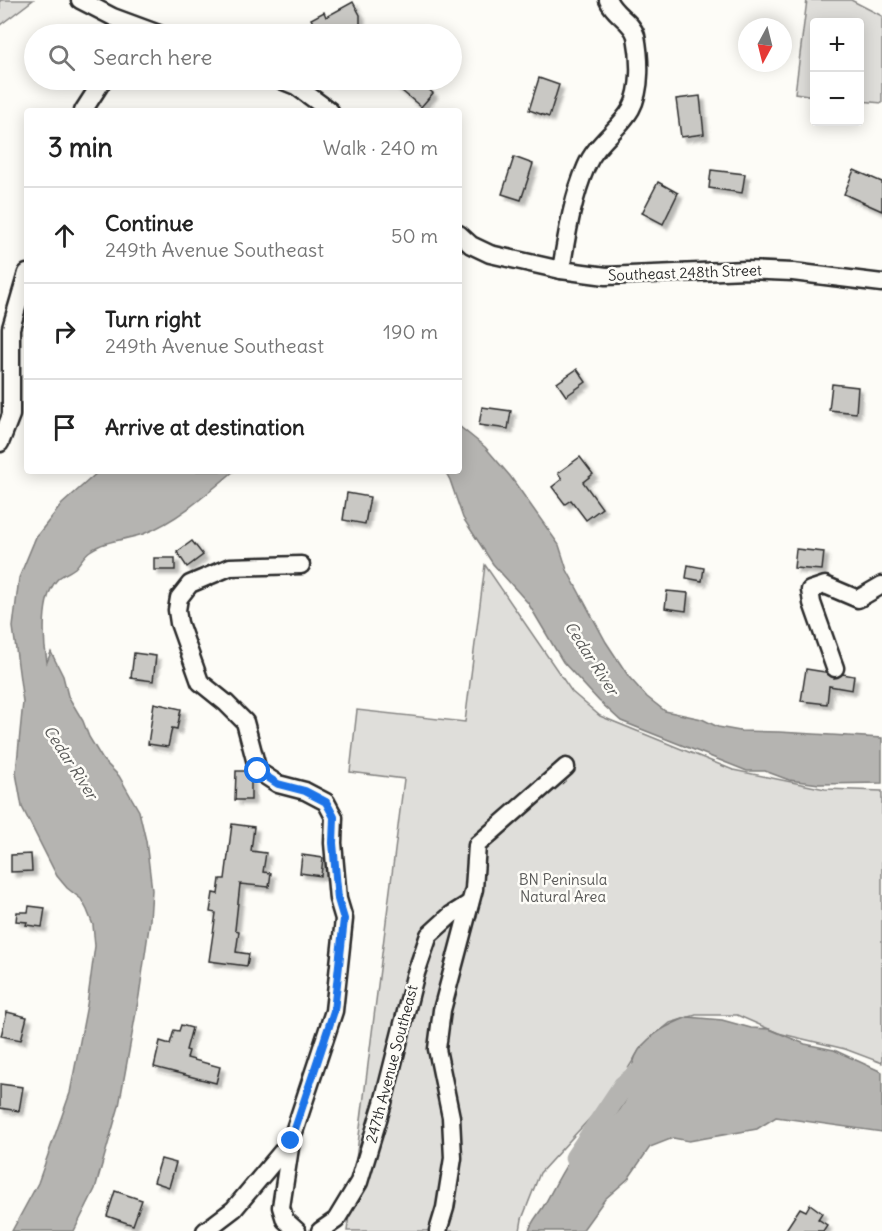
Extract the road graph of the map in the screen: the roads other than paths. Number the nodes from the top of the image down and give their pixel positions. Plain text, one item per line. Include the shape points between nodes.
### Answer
1 (80, 0) edge
2 (608, 0) edge
3 (122, 24) edge
4 (97, 90) edge
5 (301, 90) edge
6 (85, 108) edge
7 (326, 108) edge
8 (462, 237) edge
9 (561, 270) junction
10 (24, 283) edge
11 (882, 283) edge
12 (0, 443) edge
13 (301, 566) dead end
14 (881, 585) edge
15 (835, 668) dead end
16 (566, 767) dead end
17 (470, 903) junction
18 (291, 1141) junction
19 (205, 1231) edge
20 (297, 1231) edge
21 (320, 1231) edge
22 (438, 1231) edge

1 - 3 street
2 - 9 street via 635,33 637,90 631,108 586,165 573,204
4 - 6 street
5 - 7 street
8 - 9 street, Southeast 248th Street via 490,254
9 - 11 street, Southeast 248th Street via 606,276 746,270
10 - 12 street via 11,328 11,415
13 - 18 street via 230,567 190,584 179,598 177,610 200,682 245,722 258,771 278,784 326,802 334,817 338,899 344,919 334,1011
14 - 15 street via 858,599 825,585 810,590
16 - 17 street via 477,845
17 - 21 street, 247th Avenue Southeast via 429,935 359,1182 336,1220
17 - 22 street via 441,1010 437,1049 451,1117 453,1158
18 - 19 street via 234,1209
18 - 20 street via 281,1207 285,1220

